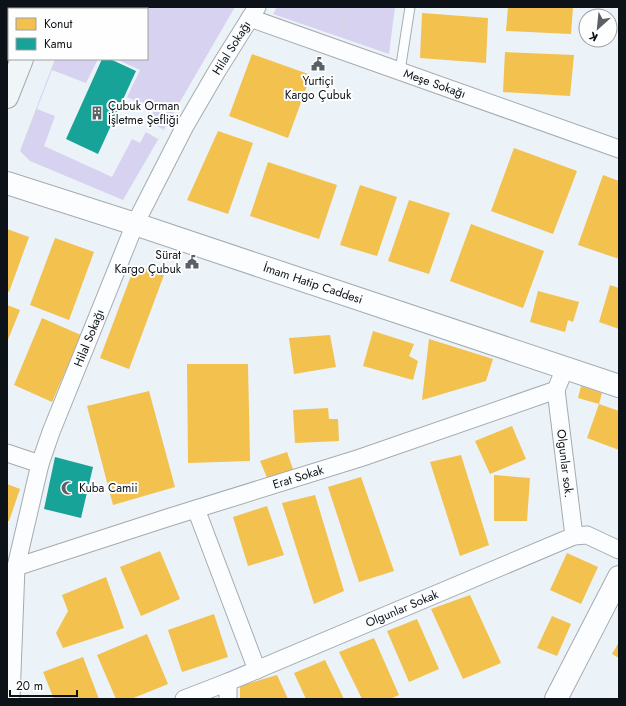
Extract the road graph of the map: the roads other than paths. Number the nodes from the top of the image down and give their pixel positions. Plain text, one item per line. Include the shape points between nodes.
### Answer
1 (410, 7) edge
2 (254, 13) edge
3 (22, 60) edge
4 (400, 71) junction
5 (7, 97) edge
6 (619, 149) edge
7 (7, 183) edge
8 (136, 224) junction
9 (565, 368) junction
10 (619, 386) edge
11 (556, 390) junction
12 (7, 452) edge
13 (40, 464) junction
14 (196, 509) junction
15 (574, 536) junction
16 (619, 550) edge
17 (16, 567) junction
18 (617, 584) edge
19 (257, 670) junction
20 (228, 682) junction
21 (11, 699) edge
22 (184, 699) edge
23 (228, 699) edge
24 (556, 699) edge

1 - 4 lane
2 - 4 street, Meşe Sokağı
2 - 8 street, Hilal Sokağı via 185,126
3 - 5 main road
4 - 6 street, Meşe Sokağı
7 - 8 street, İmam Hatip Caddesi
8 - 9 street, İmam Hatip Caddesi
8 - 13 street, Hilal Sokağı
9 - 10 street, İmam Hatip Caddesi
9 - 11 street
11 - 14 street, Erat Sokak via 360,458
11 - 15 street, Olgunlar sok.
12 - 13 street
13 - 17 street, Hilal Sokağı
14 - 17 street, Erat Sokak
14 - 19 street
15 - 16 street, Olgunlar Sokak via 587,535
15 - 19 street, Olgunlar Sokak
17 - 21 street, Hilal Sokağı
18 - 24 street
19 - 20 street, Olgunlar Sokak
20 - 22 street, Olgunlar Sokak
20 - 23 street

